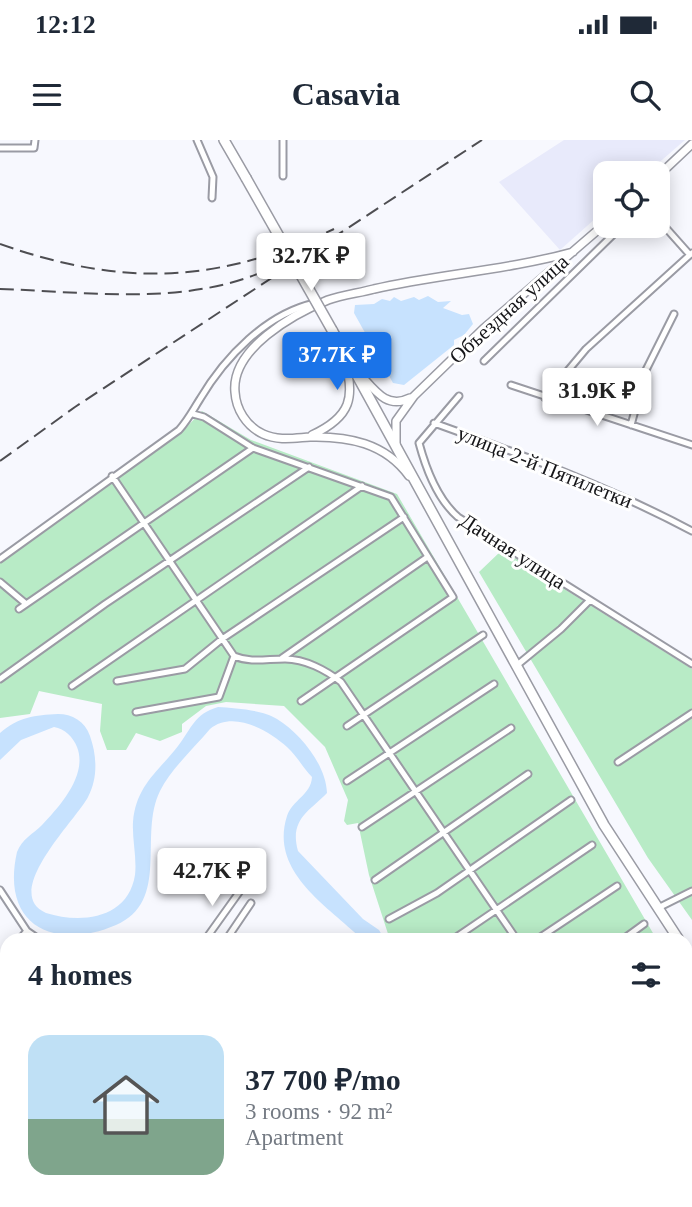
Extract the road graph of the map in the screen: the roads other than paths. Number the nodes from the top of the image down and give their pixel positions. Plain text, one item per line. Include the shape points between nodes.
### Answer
1 (34, 140) edge
2 (197, 140) edge
3 (224, 140) edge
4 (283, 140) edge
5 (692, 144) edge
6 (0, 148) edge
7 (670, 165) edge
8 (283, 176) dead end
9 (212, 198) dead end
10 (670, 232) edge
11 (593, 234) edge
12 (610, 238) edge
13 (573, 252) junction
14 (691, 255) edge
15 (549, 259) junction
16 (554, 266) junction
17 (328, 300) junction
18 (674, 314) dead end
19 (338, 341) junction
20 (484, 361) dead end
21 (351, 364) junction
22 (511, 385) dead end
23 (414, 396) junction
24 (459, 396) dead end
25 (545, 398) junction
26 (193, 414) junction
27 (434, 423) junction
28 (631, 425) junction
29 (308, 437) junction
30 (692, 437) edge
31 (691, 445) edge
32 (253, 448) junction
33 (396, 449) junction
34 (309, 467) junction
35 (112, 476) junction
36 (362, 486) junction
37 (418, 488) junction
38 (404, 517) junction
39 (142, 521) junction
40 (692, 531) edge
41 (426, 558) junction
42 (0, 559) edge
43 (170, 562) junction
44 (0, 582) edge
45 (195, 600) junction
46 (589, 601) junction
47 (25, 603) junction
48 (19, 609) dead end
49 (483, 635) dead end
50 (222, 639) junction
51 (234, 656) junction
52 (279, 660) junction
53 (692, 664) edge
54 (516, 666) junction
55 (334, 677) junction
56 (0, 679) edge
57 (117, 681) dead end
58 (494, 684) dead end
59 (72, 686) dead end
60 (301, 701) dead end
61 (136, 712) dead end
62 (363, 713) junction
63 (692, 713) edge
64 (346, 726) dead end
65 (511, 728) dead end
66 (390, 752) junction
67 (618, 762) dead end
68 (528, 774) dead end
69 (347, 781) dead end
70 (417, 792) junction
71 (571, 800) dead end
72 (362, 827) dead end
73 (444, 831) junction
74 (592, 845) dead end
75 (471, 870) junction
76 (375, 880) dead end
77 (617, 886) dead end
78 (0, 890) edge
79 (240, 891) dead end
80 (692, 891) edge
81 (251, 903) dead end
82 (658, 908) junction
83 (497, 909) junction
84 (389, 919) dead end
85 (644, 924) dead end
86 (27, 931) joint
87 (30, 933) edge
88 (210, 933) edge
89 (231, 933) edge
90 (462, 933) edge
91 (512, 933) edge
92 (546, 933) edge
93 (632, 933) edge
94 (674, 933) edge

1 - 6 street via 34,148
2 - 9 street via 213,177
3 - 19 main road, bridge
4 - 8 street
5 - 7 street
10 - 14 street
11 - 13 street, Объездная улица
12 - 20 street
13 - 15 street
13 - 16 street, Объездная улица
14 - 25 street via 586,349
15 - 16 street
15 - 17 street
16 - 23 street, Объездная улица
17 - 26 street via 291,311 246,342 214,379
17 - 29 street via 256,345 239,365 234,381 239,411 254,429 275,438
18 - 28 street via 646,370
19 - 21 main road
19 - 29 street via 351,386 349,403 334,424
21 - 23 street via 388,401 402,402
21 - 33 main road
22 - 25 street
23 - 33 street, Объездная улица via 396,421
24 - 27 street, Дачная улица
25 - 28 street
26 - 32 street
26 - 35 street via 179,430
27 - 40 street, улица 2-й Пятилетки via 564,470
27 - 46 street, Дачная улица via 419,443 447,507
28 - 31 street
29 - 37 street via 365,443 394,458
30 - 31 street
32 - 34 street
32 - 39 street
33 - 37 main road
34 - 36 street
34 - 43 street
35 - 39 street
35 - 42 street
36 - 38 street via 391,497
36 - 45 street
37 - 54 main road
38 - 41 street
38 - 50 street
39 - 43 street
39 - 47 street
41 - 52 street
41 - 55 street via 453,597
43 - 45 street
43 - 56 street
44 - 47 street
45 - 50 street
45 - 59 street
46 - 53 street, Дачная улица
46 - 54 street
47 - 48 street
49 - 62 street
50 - 51 street
50 - 57 street via 185,669
51 - 52 street
51 - 61 street via 219,697
52 - 55 street via 310,664
54 - 82 main road via 604,825
55 - 60 street
55 - 62 street
58 - 66 street
62 - 64 street
62 - 66 street
63 - 67 street
65 - 70 street
66 - 69 street
66 - 70 street
68 - 73 street
70 - 72 street
70 - 73 street
71 - 75 street
73 - 75 street
73 - 76 street
74 - 83 street
75 - 83 street
75 - 84 street
77 - 92 street
78 - 86 street
79 - 88 street
80 - 82 street
81 - 89 street
82 - 94 main road
83 - 90 street
83 - 91 street
85 - 93 street
86 - 87 street

